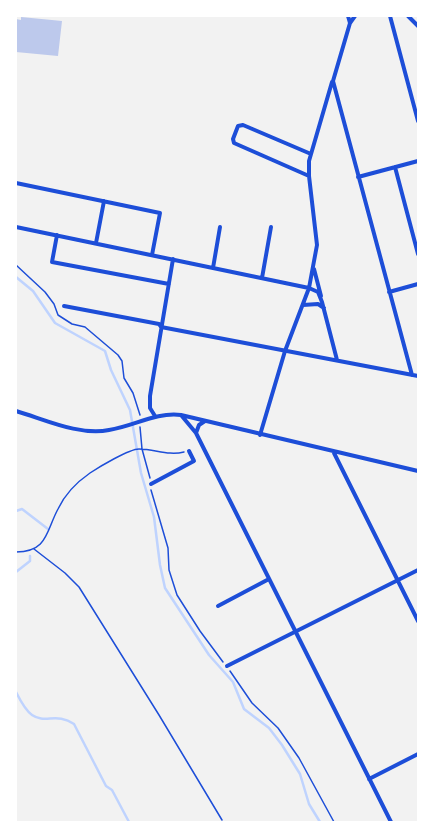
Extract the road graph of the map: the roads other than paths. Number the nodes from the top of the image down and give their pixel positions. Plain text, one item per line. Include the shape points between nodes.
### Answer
1 (348, 16) edge
2 (355, 16) edge
3 (390, 16) edge
4 (408, 16) edge
5 (350, 23) junction
6 (418, 26) edge
7 (333, 81) junction
8 (418, 121) edge
9 (311, 154) junction
10 (418, 161) edge
11 (395, 167) junction
12 (309, 176) junction
13 (358, 177) junction
14 (16, 183) edge
15 (104, 201) junction
16 (272, 226) dead end
17 (16, 227) edge
18 (220, 227) dead end
19 (57, 235) junction
20 (96, 244) junction
21 (418, 254) edge
22 (152, 255) junction
23 (173, 259) junction
24 (213, 268) junction
25 (313, 268) junction
26 (262, 278) junction
27 (169, 284) junction
28 (418, 284) edge
29 (310, 288) junction
30 (389, 292) junction
31 (322, 302) junction
32 (303, 305) junction
33 (64, 306) dead end
34 (324, 309) junction
35 (161, 327) junction
36 (285, 351) junction
37 (337, 360) junction
38 (412, 375) junction
39 (418, 376) edge
40 (16, 411) edge
41 (182, 415) junction
42 (155, 416) junction
43 (205, 421) junction
44 (196, 432) junction
45 (260, 435) junction
46 (189, 451) road end
47 (334, 453) junction
48 (418, 471) edge
49 (151, 484) road end
50 (418, 570) edge
51 (269, 579) junction
52 (398, 580) junction
53 (218, 606) dead end
54 (418, 621) edge
55 (295, 632) junction
56 (226, 666) road end
57 (418, 754) edge
58 (369, 779) junction
59 (391, 822) edge

1 - 5 street
2 - 5 street
3 - 8 street
4 - 6 street
5 - 7 street
7 - 9 street
7 - 13 street
9 - 12 street
9 - 12 street via 243,125 238,126 233,139 234,143
10 - 11 street
11 - 13 street
11 - 21 street
12 - 25 street via 317,245
13 - 30 street
14 - 15 street
15 - 20 street
15 - 22 street via 160,213
16 - 26 street
17 - 19 street
18 - 24 street
19 - 20 street
19 - 27 street via 52,262
20 - 22 street
22 - 23 street
23 - 24 street
23 - 27 street
24 - 26 street
25 - 29 street
25 - 31 street
26 - 29 street
27 - 35 street
28 - 30 street
29 - 31 street via 318,292
29 - 32 street
30 - 38 street
31 - 34 street
32 - 34 street via 318,304
32 - 36 street
33 - 35 street via 159,324
34 - 37 street
35 - 36 street
35 - 42 street via 150,396 150,408
36 - 37 street
36 - 45 street
37 - 38 street
38 - 39 street
40 - 42 street via 82,430 104,431
41 - 42 street
41 - 43 street
41 - 44 street
43 - 44 street via 197,427
43 - 45 street
44 - 51 street
45 - 47 street
46 - 49 street via 194,461
47 - 48 street
47 - 52 street
50 - 52 street
51 - 53 street
51 - 55 street
52 - 54 street
52 - 55 street
55 - 56 street
55 - 58 street
57 - 58 street
58 - 59 street

